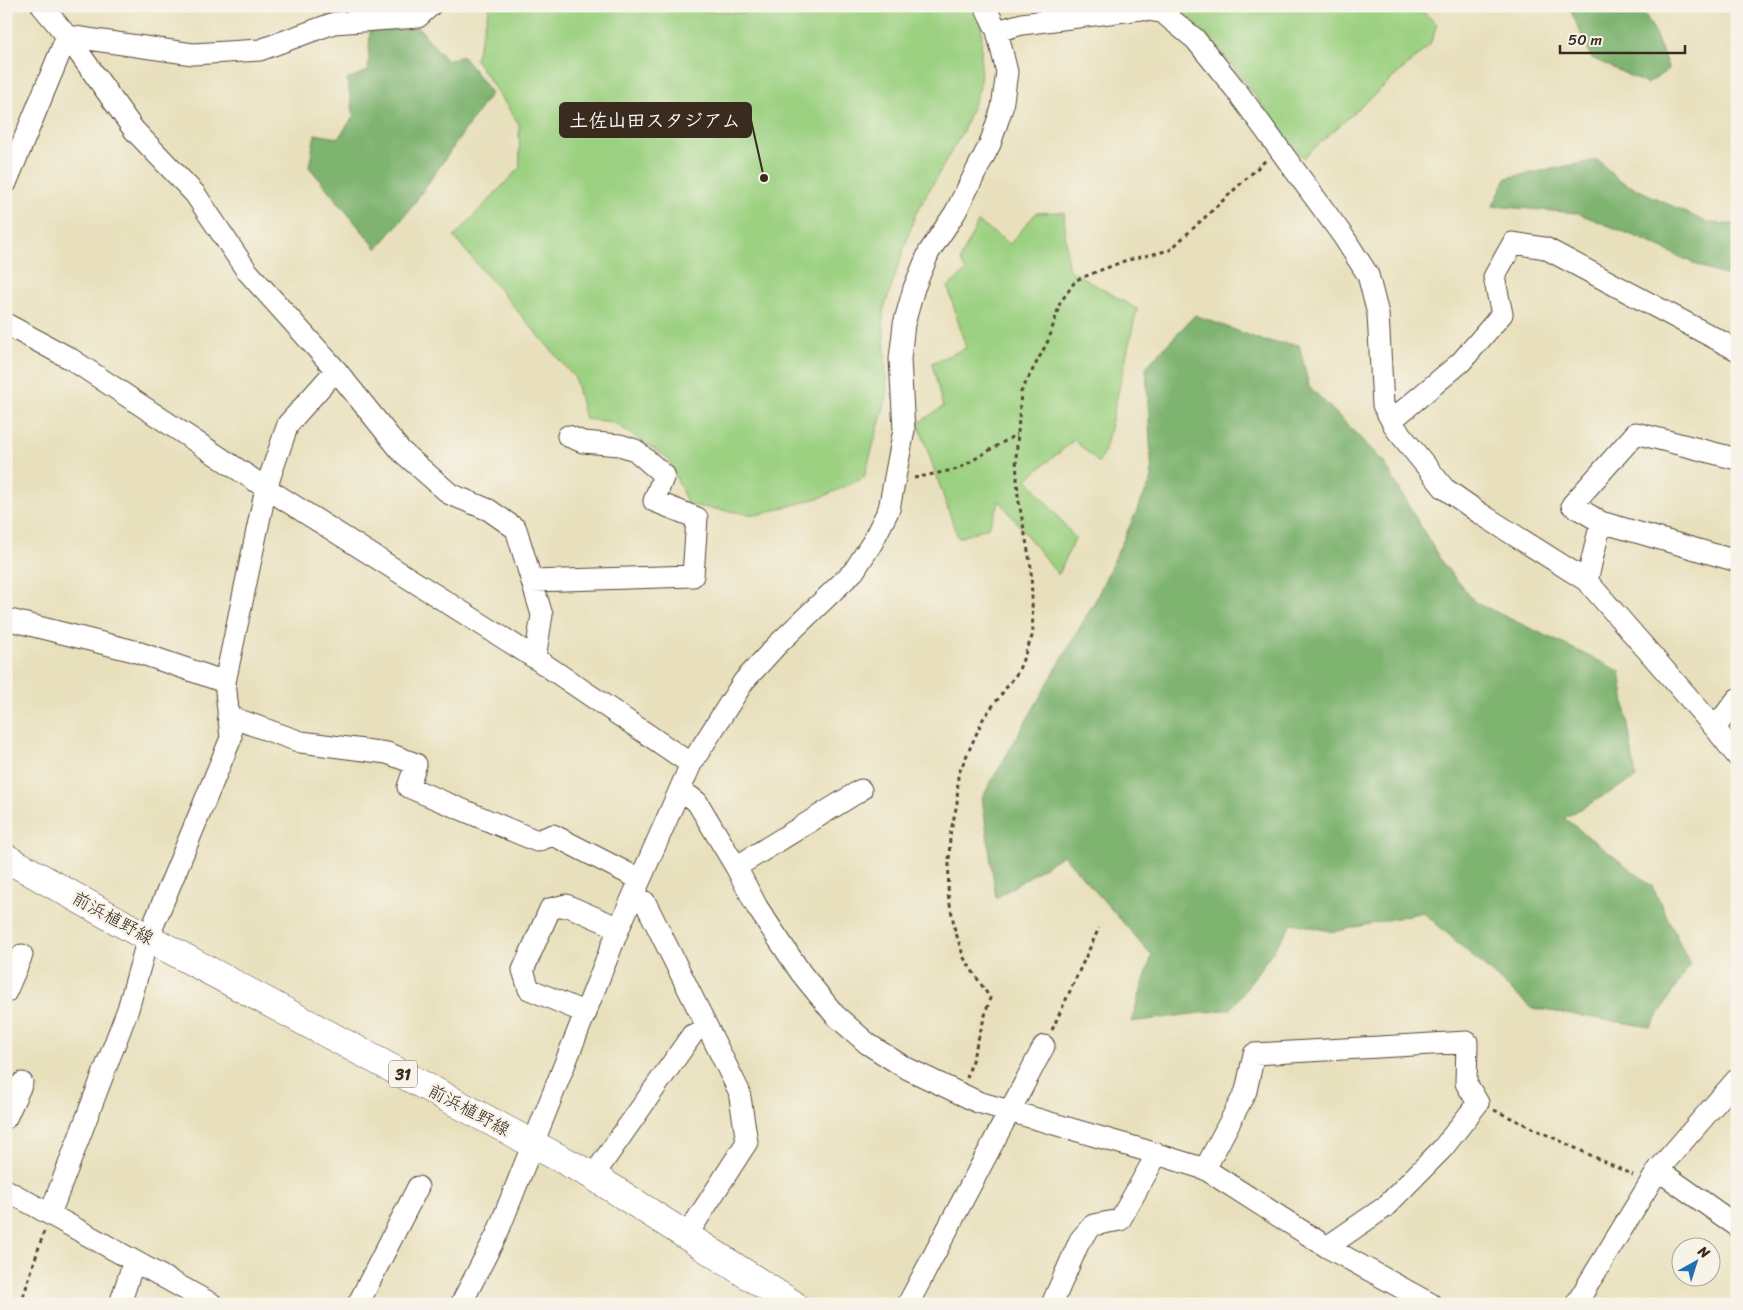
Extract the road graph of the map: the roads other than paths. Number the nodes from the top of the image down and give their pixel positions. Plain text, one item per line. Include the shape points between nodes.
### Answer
1 (42, 6) edge
2 (430, 6) edge
3 (985, 6) edge
4 (997, 31) junction
5 (68, 36) junction
6 (6, 183) edge
7 (6, 324) edge
8 (1737, 350) edge
9 (336, 370) junction
10 (1392, 420) junction
11 (568, 436) dead end
12 (1737, 459) edge
13 (266, 488) junction
14 (1601, 522) junction
15 (1737, 561) edge
16 (532, 580) junction
17 (1587, 581) junction
18 (6, 619) edge
19 (535, 658) junction
20 (225, 682) junction
21 (1737, 699) edge
22 (228, 716) junction
23 (1715, 728) junction
24 (1737, 756) edge
25 (691, 764) junction
26 (680, 788) junction
27 (861, 790) dead end
28 (6, 858) edge
29 (736, 867) junction
30 (636, 888) junction
31 (619, 928) junction
32 (148, 938) junction
33 (22, 955) dead end
34 (6, 992) edge
35 (586, 1013) junction
36 (692, 1035) dead end
37 (1044, 1046) road end
38 (1737, 1079) edge
39 (22, 1082) dead end
40 (1009, 1110) junction
41 (6, 1118) edge
42 (533, 1144) junction
43 (1157, 1154) junction
44 (1205, 1169) junction
45 (593, 1176) junction
46 (1654, 1176) junction
47 (418, 1187) dead end
48 (6, 1190) edge
49 (50, 1214) junction
50 (1737, 1226) edge
51 (687, 1235) junction
52 (1327, 1247) junction
53 (134, 1261) junction
54 (120, 1304) edge
55 (212, 1304) edge
56 (358, 1304) edge
57 (461, 1304) edge
58 (793, 1304) edge
59 (908, 1304) edge
60 (1052, 1304) edge
61 (1430, 1304) edge
62 (1576, 1304) edge

1 - 5 street
2 - 5 street via 418,16 334,22 260,50 193,54
3 - 4 street
4 - 10 street via 1022,24 1141,9 1162,12 1195,39 1236,90 1368,275 1378,314 1383,405
4 - 25 street via 1007,72 1002,108 990,144 959,204 929,252 904,324 900,359 904,430 889,509 854,571 744,681
5 - 6 street
5 - 9 street via 134,130 195,194 246,271
7 - 13 street via 70,359
8 - 10 street via 1545,248 1514,243 1494,276 1502,314 1461,362
9 - 13 street via 288,424
9 - 16 street via 401,451 450,494 489,510 516,529
10 - 17 street via 1444,488
11 - 16 street via 583,442 620,445 635,450 664,475 654,501 697,518 693,576
12 - 14 street via 1636,433 1572,505
13 - 19 street
13 - 20 street
14 - 15 street
14 - 17 street
16 - 19 street via 542,615
17 - 23 street
18 - 20 street via 134,651
19 - 25 street
20 - 22 street
21 - 23 street
22 - 30 street via 301,742 387,753 416,764 408,787 537,841 553,835
22 - 32 street via 231,738
23 - 24 street
25 - 26 street
26 - 29 street via 697,802
26 - 30 street
27 - 29 street
28 - 32 main road, 前浜植野線 / 31
29 - 40 street via 757,907 801,973 835,1015 868,1044 904,1067 978,1102
30 - 31 street
30 - 51 street via 739,1091 747,1142
31 - 35 street
31 - 35 street via 566,905 550,909 523,970 529,989
32 - 42 main road, 前浜植野線 / 31
32 - 49 street via 128,1008
33 - 34 street
35 - 42 street
36 - 45 street
37 - 40 street
38 - 46 street
39 - 41 street
40 - 43 street
40 - 59 street
42 - 45 main road, 前浜植野線 / 31
42 - 57 street via 497,1234
43 - 44 street
43 - 60 street via 1120,1220 1093,1225 1080,1240
44 - 52 street
44 - 52 street via 1246,1090 1254,1054 1467,1042 1466,1083 1478,1103 1443,1148 1385,1207
45 - 51 main road, 前浜植野線 / 31
46 - 50 street
46 - 62 street
47 - 56 street
48 - 49 street
49 - 53 street
51 - 58 main road, 前浜植野線 / 31
52 - 61 street
53 - 54 street
53 - 55 street

